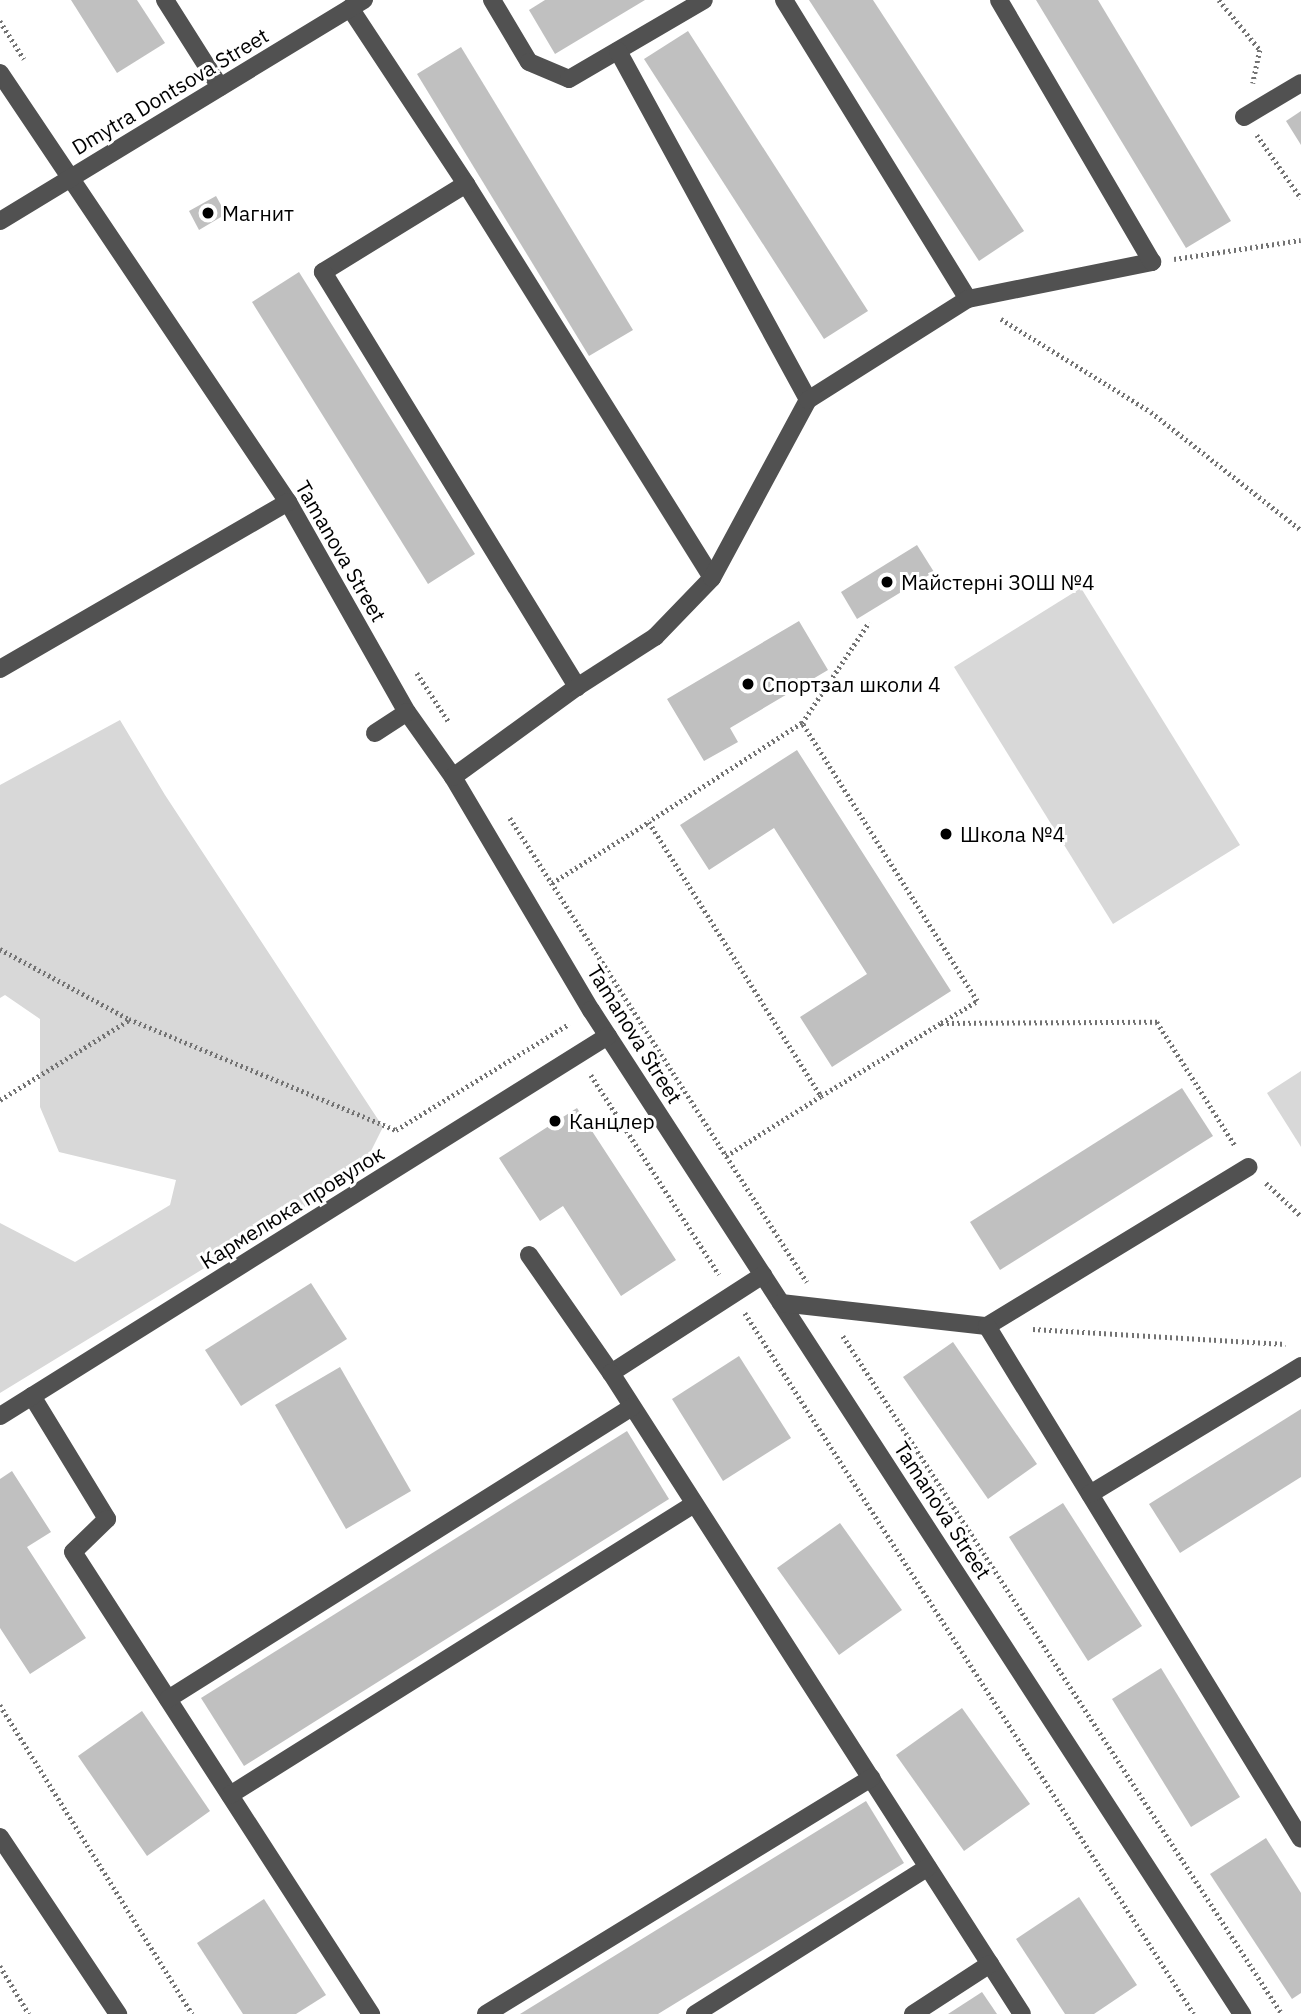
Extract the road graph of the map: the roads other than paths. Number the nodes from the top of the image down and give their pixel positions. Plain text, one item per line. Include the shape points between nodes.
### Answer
1 (164, 0) edge
2 (492, 0) edge
3 (704, 0) edge
4 (784, 0) edge
5 (999, 0) edge
6 (357, 4) edge
7 (618, 51) junction
8 (0, 73) edge
9 (1301, 83) edge
10 (220, 88) junction
11 (1244, 117) dead end
12 (71, 178) junction
13 (466, 184) junction
14 (0, 221) edge
15 (968, 299) junction
16 (808, 400) junction
17 (288, 502) junction
18 (712, 578) junction
19 (0, 669) edge
20 (577, 687) junction
21 (407, 712) junction
22 (375, 733) dead end
23 (453, 776) junction
24 (608, 1036) junction
25 (1249, 1167) road end
26 (529, 1255) dead end
27 (763, 1275) junction
28 (781, 1303) junction
29 (987, 1326) junction
30 (1301, 1366) edge
31 (611, 1373) junction
32 (32, 1396) junction
33 (632, 1407) junction
34 (0, 1416) edge
35 (1090, 1494) junction
36 (694, 1503) junction
37 (168, 1699) junction
38 (871, 1778) junction
39 (230, 1795) junction
40 (0, 1837) edge
41 (1301, 1839) edge
42 (928, 1867) junction
43 (990, 1964) junction
44 (118, 2014) edge
45 (371, 2014) edge
46 (486, 2014) edge
47 (695, 2014) edge
48 (913, 2014) edge
49 (1022, 2014) edge
50 (1242, 2014) edge

1 - 10 street
2 - 7 street via 529,62 569,79
3 - 7 street
4 - 15 street
5 - 15 street via 1152,262
6 - 10 street, Dmytra Dontsova Street
6 - 13 street
7 - 16 street
8 - 12 street, Tamanova Street
9 - 11 street
10 - 12 street, Dmytra Dontsova Street
12 - 14 street, Dmytra Dontsova Street
12 - 17 street, Tamanova Street
13 - 18 street
13 - 20 street via 323,272
15 - 16 street
16 - 18 street
17 - 19 street
17 - 21 street, Tamanova Street
18 - 20 street via 655,636
20 - 23 street
21 - 22 street
21 - 23 street, Tamanova Street
23 - 24 street, Tamanova Street
24 - 27 street, Tamanova Street
24 - 32 street, Кармелюка провулок
25 - 29 street
26 - 31 street
27 - 28 street, Tamanova Street
27 - 31 street
28 - 29 street
28 - 50 street, Tamanova Street
29 - 35 street
30 - 35 street
31 - 33 street
32 - 34 street, Кармелюка провулок
32 - 37 street via 107,1519 73,1552
33 - 36 street
33 - 37 street
35 - 41 street
36 - 38 street
36 - 39 street
37 - 39 street
38 - 42 street
38 - 46 street
39 - 45 street
40 - 44 street
42 - 43 street
42 - 47 street
43 - 48 street
43 - 49 street

